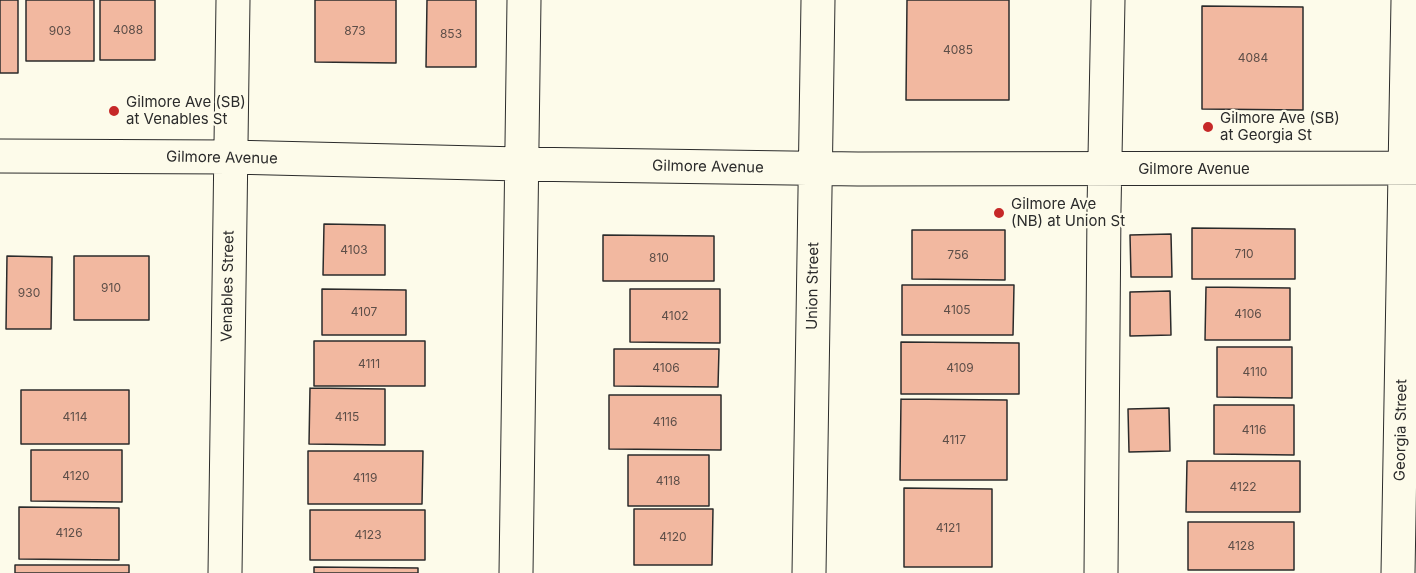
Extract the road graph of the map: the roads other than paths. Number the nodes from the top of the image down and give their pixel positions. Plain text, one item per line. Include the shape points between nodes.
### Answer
1 (233, 0) edge
2 (524, 0) edge
3 (818, 0) edge
4 (1108, 0) edge
5 (1408, 0) edge
6 (0, 156) edge
7 (230, 157) junction
8 (520, 164) junction
9 (1411, 168) edge
10 (814, 169) junction
11 (1104, 169) junction
12 (225, 573) edge
13 (516, 573) edge
14 (809, 573) edge
15 (1101, 573) edge
16 (1398, 573) edge

1 - 7 street, Venables Street
2 - 8 street
3 - 10 street, Union Street
4 - 11 street
5 - 9 street, Georgia Street
6 - 7 street, Gilmore Avenue
7 - 8 street, Gilmore Avenue
7 - 12 street, Venables Street
8 - 10 street, Gilmore Avenue
8 - 13 street
9 - 11 street, Gilmore Avenue
9 - 16 street, Georgia Street
10 - 11 street, Gilmore Avenue
10 - 14 street, Union Street
11 - 15 street

